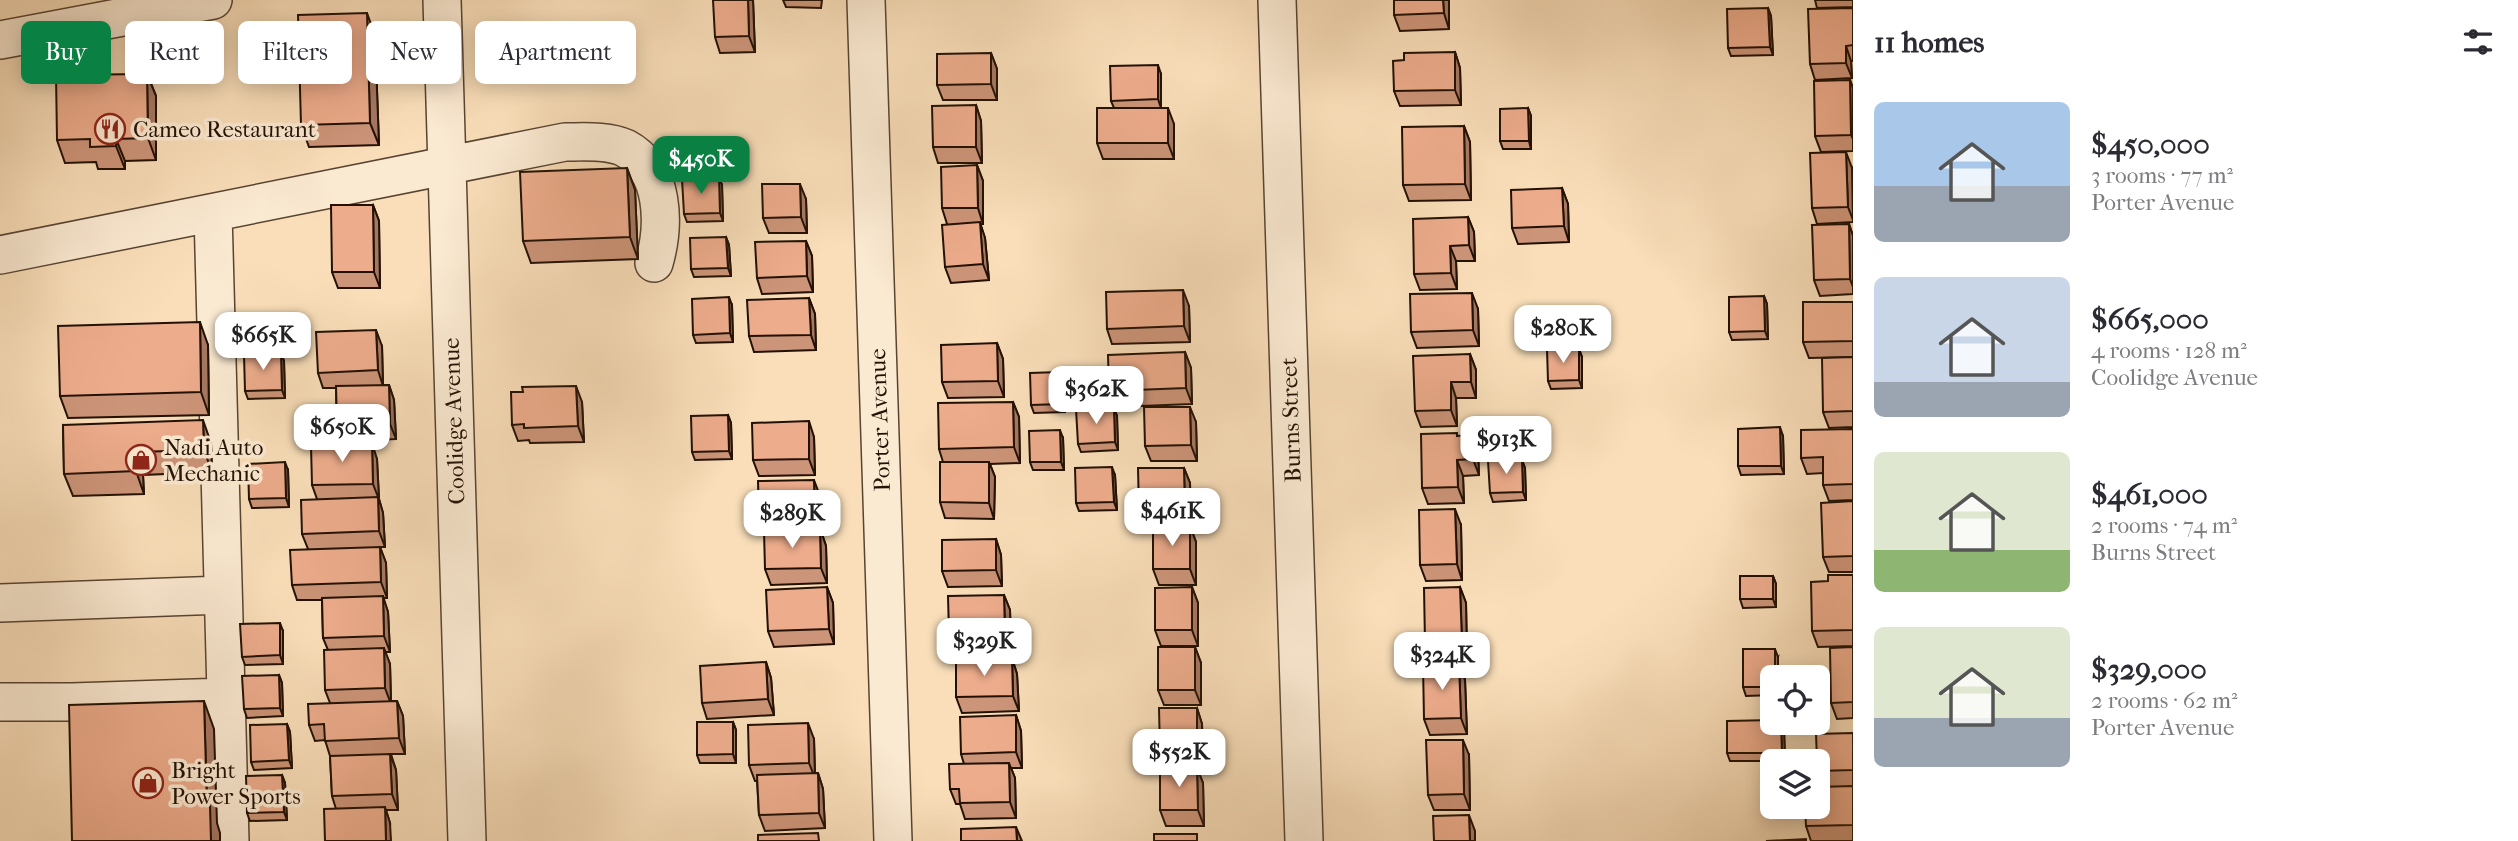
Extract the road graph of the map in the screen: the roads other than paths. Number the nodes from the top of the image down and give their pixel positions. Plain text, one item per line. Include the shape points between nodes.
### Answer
1 (213, 0) edge
2 (442, 0) edge
3 (866, 0) edge
4 (1278, 0) edge
5 (0, 40) edge
6 (446, 166) junction
7 (213, 212) junction
8 (0, 255) edge
9 (654, 262) dead end
10 (223, 595) junction
11 (0, 603) edge
12 (226, 697) junction
13 (0, 702) edge
14 (230, 841) edge
15 (467, 841) edge
16 (893, 841) edge
17 (1304, 841) edge

1 - 5 street
2 - 6 street, Coolidge Avenue
3 - 16 street, Porter Avenue
4 - 17 street, Burns Street
6 - 7 street
6 - 9 street via 565,142 623,147 641,159 653,178 661,239
6 - 15 street, Coolidge Avenue
7 - 8 street
7 - 10 street
10 - 11 street
10 - 12 street
12 - 13 street
12 - 14 street

